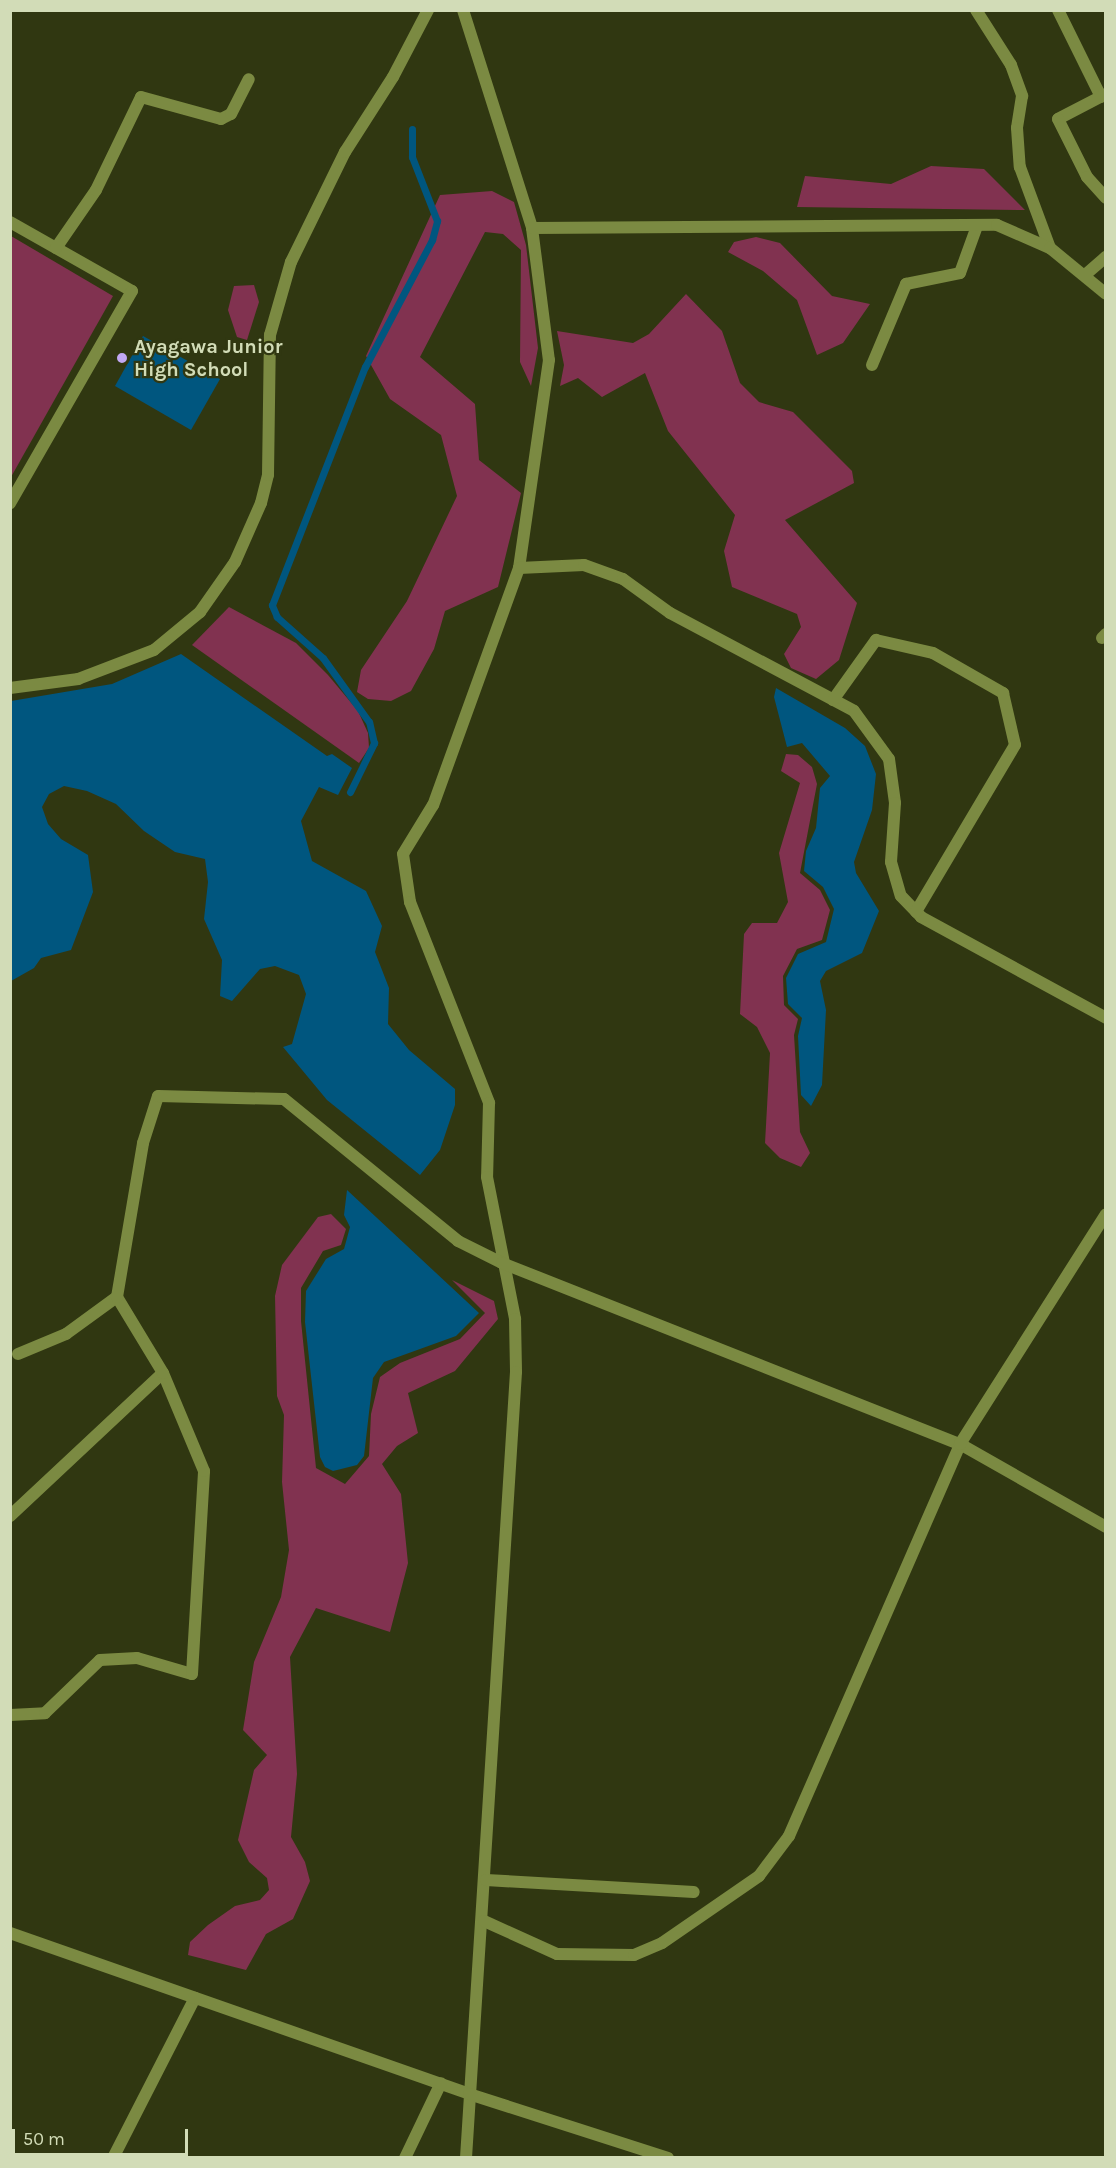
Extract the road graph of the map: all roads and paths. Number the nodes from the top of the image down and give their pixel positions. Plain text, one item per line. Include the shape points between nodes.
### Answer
1 (428, 10) edge
2 (463, 10) edge
3 (976, 10) edge
4 (1058, 10) edge
5 (249, 79) dead end
6 (1103, 95) edge
7 (1106, 198) edge
8 (10, 222) edge
9 (977, 226) junction
10 (532, 228) junction
11 (56, 248) junction
12 (1050, 248) junction
13 (1106, 257) edge
14 (1085, 275) junction
15 (1106, 294) edge
16 (872, 365) dead end
17 (10, 503) edge
18 (519, 568) junction
19 (10, 687) edge
20 (832, 700) junction
21 (916, 912) junction
22 (1106, 1018) edge
23 (1106, 1214) edge
24 (502, 1263) junction
25 (117, 1297) junction
26 (18, 1354) dead end
27 (163, 1373) junction
28 (960, 1444) junction
29 (10, 1516) edge
30 (1106, 1527) edge
31 (10, 1715) edge
32 (486, 1880) junction
33 (694, 1892) dead end
34 (484, 1921) junction
35 (10, 1933) edge
36 (195, 1998) junction
37 (441, 2083) junction
38 (469, 2094) junction
39 (113, 2157) edge
40 (405, 2157) edge
41 (466, 2157) edge
42 (668, 2157) edge

1 - 19 street via 393,77 345,152 291,262 270,335 268,475 261,504 236,562 200,612 154,650 78,679
2 - 10 street
3 - 12 street via 1011,65 1022,96 1017,128 1020,167
4 - 6 street
5 - 11 street via 231,114 221,119 141,97 96,190
6 - 7 street via 1058,119 1087,177
8 - 11 street
9 - 10 street
9 - 12 street via 997,225 1027,234
9 - 16 street via 960,273 906,284
10 - 18 street via 549,360
11 - 17 street via 132,291
12 - 14 street
13 - 14 street
14 - 15 street
18 - 20 street via 584,565 622,579 670,613
18 - 24 street via 434,805 403,854 410,902 489,1102 487,1177
20 - 21 street via 854,711 889,759 894,803 891,862 901,896
20 - 21 street via 876,640 933,653 1003,693 1015,745
21 - 22 street
23 - 28 street
24 - 25 street via 458,1241 284,1099 158,1096 143,1143
24 - 28 street
24 - 32 street via 515,1319 516,1372 493,1702
25 - 26 street via 66,1334
25 - 27 street
27 - 29 street
27 - 31 street via 204,1471 192,1674 138,1658 100,1660 45,1713
28 - 30 street
28 - 34 street via 789,1836 759,1876 663,1943 634,1954 557,1954
32 - 33 street
32 - 34 street
34 - 38 street
35 - 36 street
36 - 37 street
36 - 39 street
37 - 38 street
37 - 40 street
38 - 41 street
38 - 42 street

